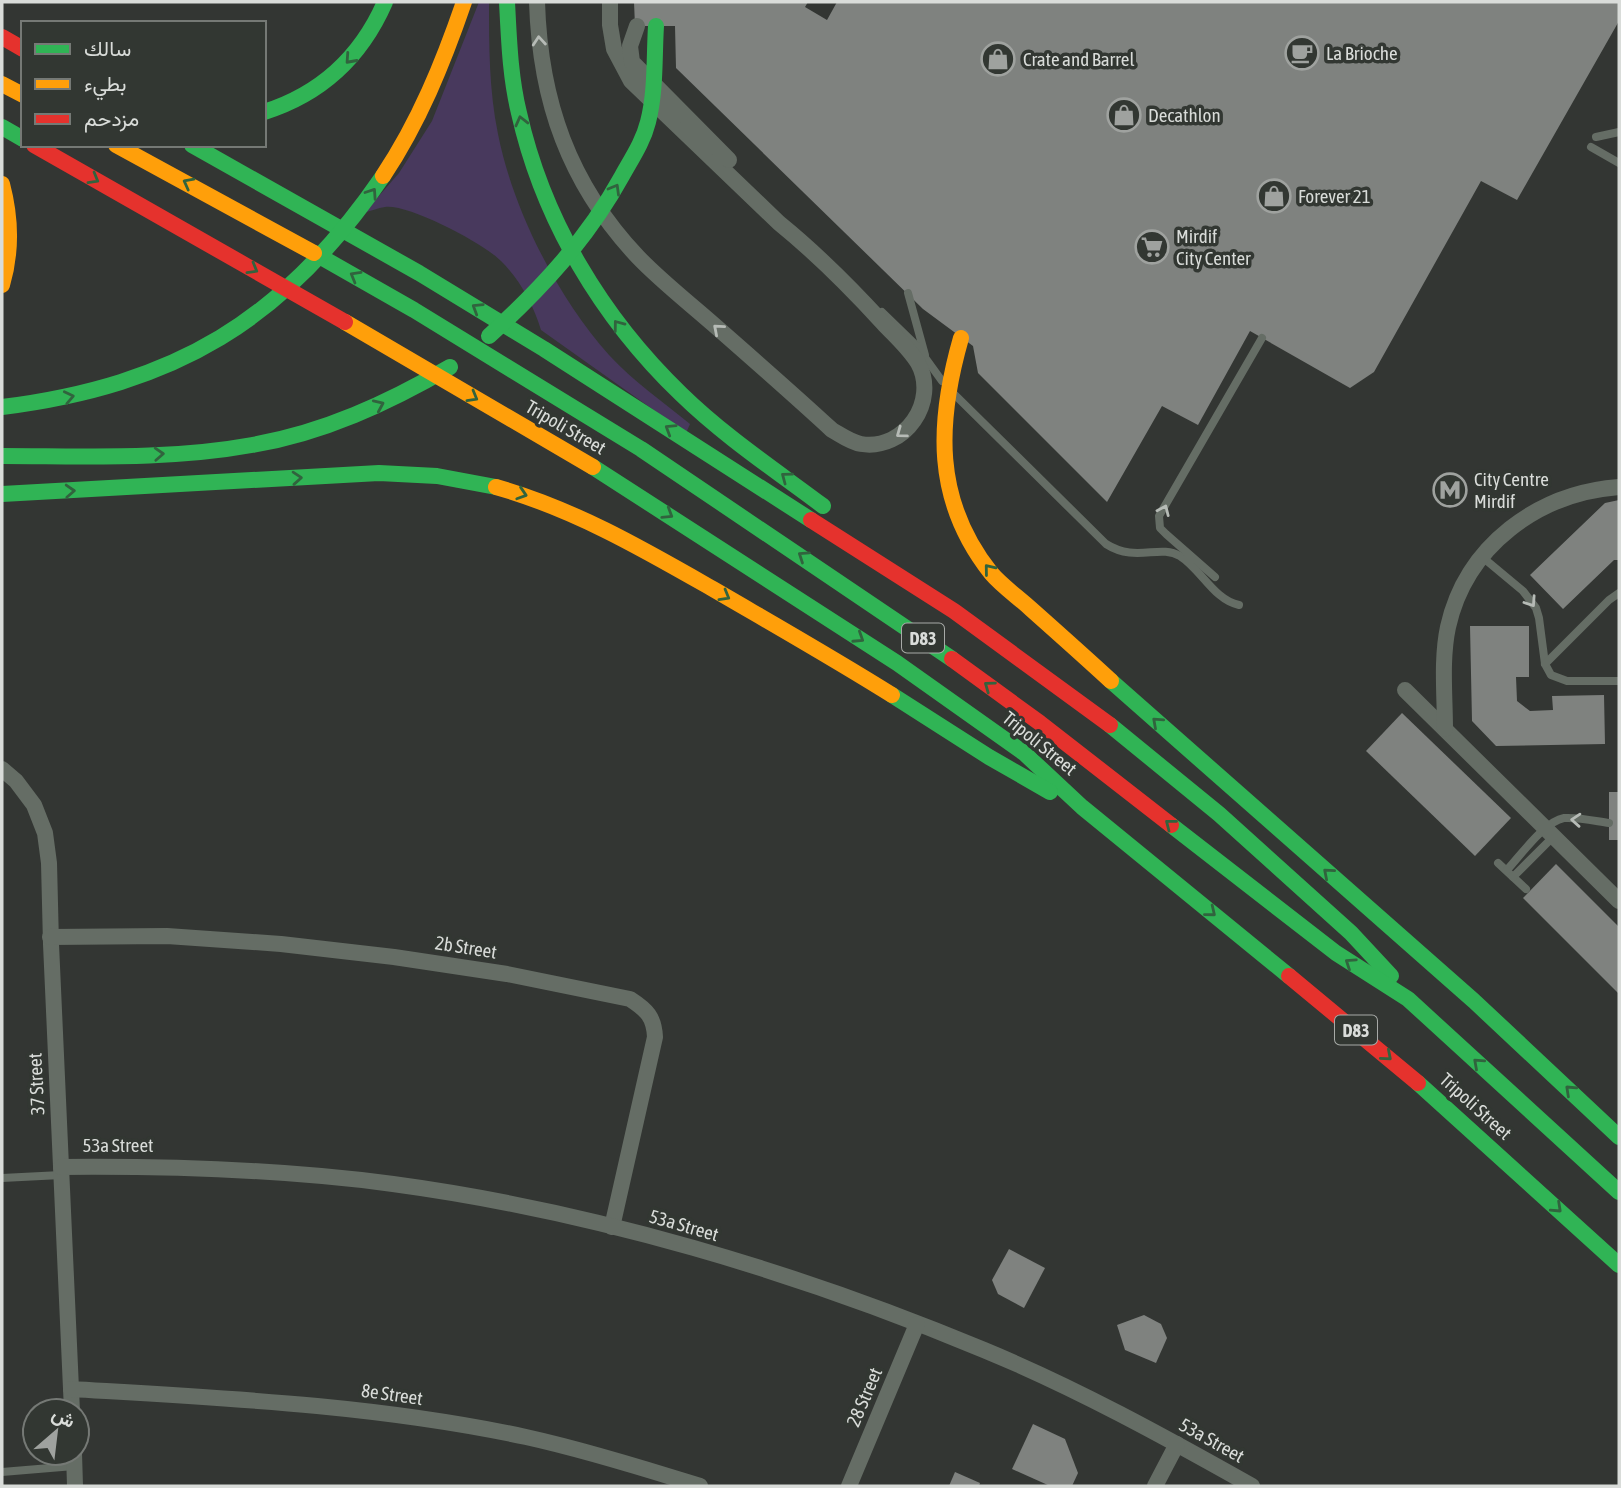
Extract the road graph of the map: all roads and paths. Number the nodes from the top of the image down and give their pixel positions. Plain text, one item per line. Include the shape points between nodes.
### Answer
1 (385, 2) edge
2 (464, 2) edge
3 (507, 2) edge
4 (537, 2) edge
5 (610, 2) edge
6 (651, 26) joint
7 (2, 37) edge
8 (21, 48) edge
9 (2, 84) edge
10 (21, 94) edge
11 (266, 111) edge
12 (2, 127) edge
13 (1619, 132) edge
14 (1596, 137) dead end
15 (21, 138) edge
16 (38, 147) edge
17 (120, 147) edge
18 (196, 147) edge
19 (1591, 147) dead end
20 (1619, 163) edge
21 (2, 184) edge
22 (801, 240) junction
23 (2, 285) edge
24 (854, 292) junction
25 (908, 293) dead end
26 (961, 338) dead end
27 (1262, 338) dead end
28 (926, 358) junction
29 (2, 407) edge
30 (2, 456) edge
31 (71, 456) junction
32 (2, 466) edge
33 (1619, 487) edge
34 (2, 494) edge
35 (1481, 556) junction
36 (1214, 577) dead end
37 (1619, 593) edge
38 (1239, 605) dead end
39 (954, 611) junction
40 (1545, 664) junction
41 (1619, 681) edge
42 (1405, 690) dead end
43 (1445, 729) junction
44 (2, 769) edge
45 (1082, 807) junction
46 (1609, 823) dead end
47 (1549, 833) junction
48 (1498, 863) dead end
49 (1510, 874) junction
50 (1526, 889) dead end
51 (1619, 901) edge
52 (50, 937) junction
53 (1408, 999) junction
54 (1619, 1137) edge
55 (61, 1171) junction
56 (2, 1178) edge
57 (1619, 1192) edge
58 (612, 1227) junction
59 (1619, 1265) edge
60 (917, 1324) junction
61 (71, 1389) junction
62 (71, 1397) edge
63 (1177, 1444) junction
64 (32, 1467) edge
65 (74, 1467) edge
66 (2, 1472) edge
67 (75, 1486) edge
68 (701, 1486) edge
69 (849, 1486) edge
70 (1155, 1486) edge
71 (1252, 1486) edge

1 -> 11 highway via 370,34 339,71 295,101
29 -> 2 highway via 77,395 160,369 206,347 270,303 340,234 380,181 437,78
39 -> 3 highway via 683,396 634,346 590,285 554,220 534,170 510,63
24 -> 4 street via 912,355 922,373 923,398 917,418 902,434 883,443 861,444 832,429 664,282 616,232 595,204 562,142 540,51
5 - 22 street via 614,49 631,81
6 - 22 street via 630,46 632,62 778,209
31 -> 6 highway via 223,450 288,438 412,390 463,359 542,288 571,255 597,220 640,144 652,103
7 - 8 highway
9 - 10 highway
12 - 15 highway
13 - 14 lane
16 -> 45 highway, Tripoli Street / D83 via 602,472 897,663 1024,753
53 -> 17 highway, Tripoli Street / D83 via 1336,953 934,646 641,449 414,310
39 -> 18 highway via 555,356
19 - 20 lane
21 - 23 highway via 10,246
22 - 24 street
24 - 28 lane via 893,321
25 - 28 lane
54 -> 26 highway via 1474,1000 992,574 963,529 946,476 944,405
36 -> 27 lane via 1160,528 1159,516
28 - 38 lane via 950,390 1106,544 1130,554 1180,556 1226,600
30 - 31 highway
31 - 32 highway
33 - 35 street via 1571,496 1537,510 1507,530
34 -> 45 highway via 371,473 430,475 511,490 556,505 639,546 855,672 1013,772
35 -> 40 lane via 1536,608
35 - 43 street via 1460,591 1448,629
37 - 40 lane
39 - 53 highway via 1132,741 1220,814 1351,933
40 - 41 lane via 1561,681
42 - 43 street
43 - 47 street
44 - 52 street, 37 Street via 34,805 45,833
45 -> 59 highway, Tripoli Street / D83 via 1362,1034
46 -> 47 lane via 1564,818 1551,824
47 - 49 lane
47 - 51 street
48 - 49 lane
49 - 50 lane
52 - 55 street, 37 Street
52 - 58 street, 2b Street via 167,936 281,944 507,974 630,999 646,1009 654,1022 655,1037
57 -> 53 highway, Tripoli Street / D83
55 - 56 lane
55 - 58 street, 53a Street via 175,1166 298,1174 394,1184
55 - 61 street, 37 Street
58 - 60 street, 53a Street via 765,1271
60 - 63 street, 53a Street via 1050,1379
60 - 69 street, 28 Street
61 - 62 street, 37 Street
61 - 68 street, 8e Street via 310,1405 431,1421 526,1437
63 - 70 street
63 - 71 street, 53a Street
64 - 66 lane
65 - 67 street

